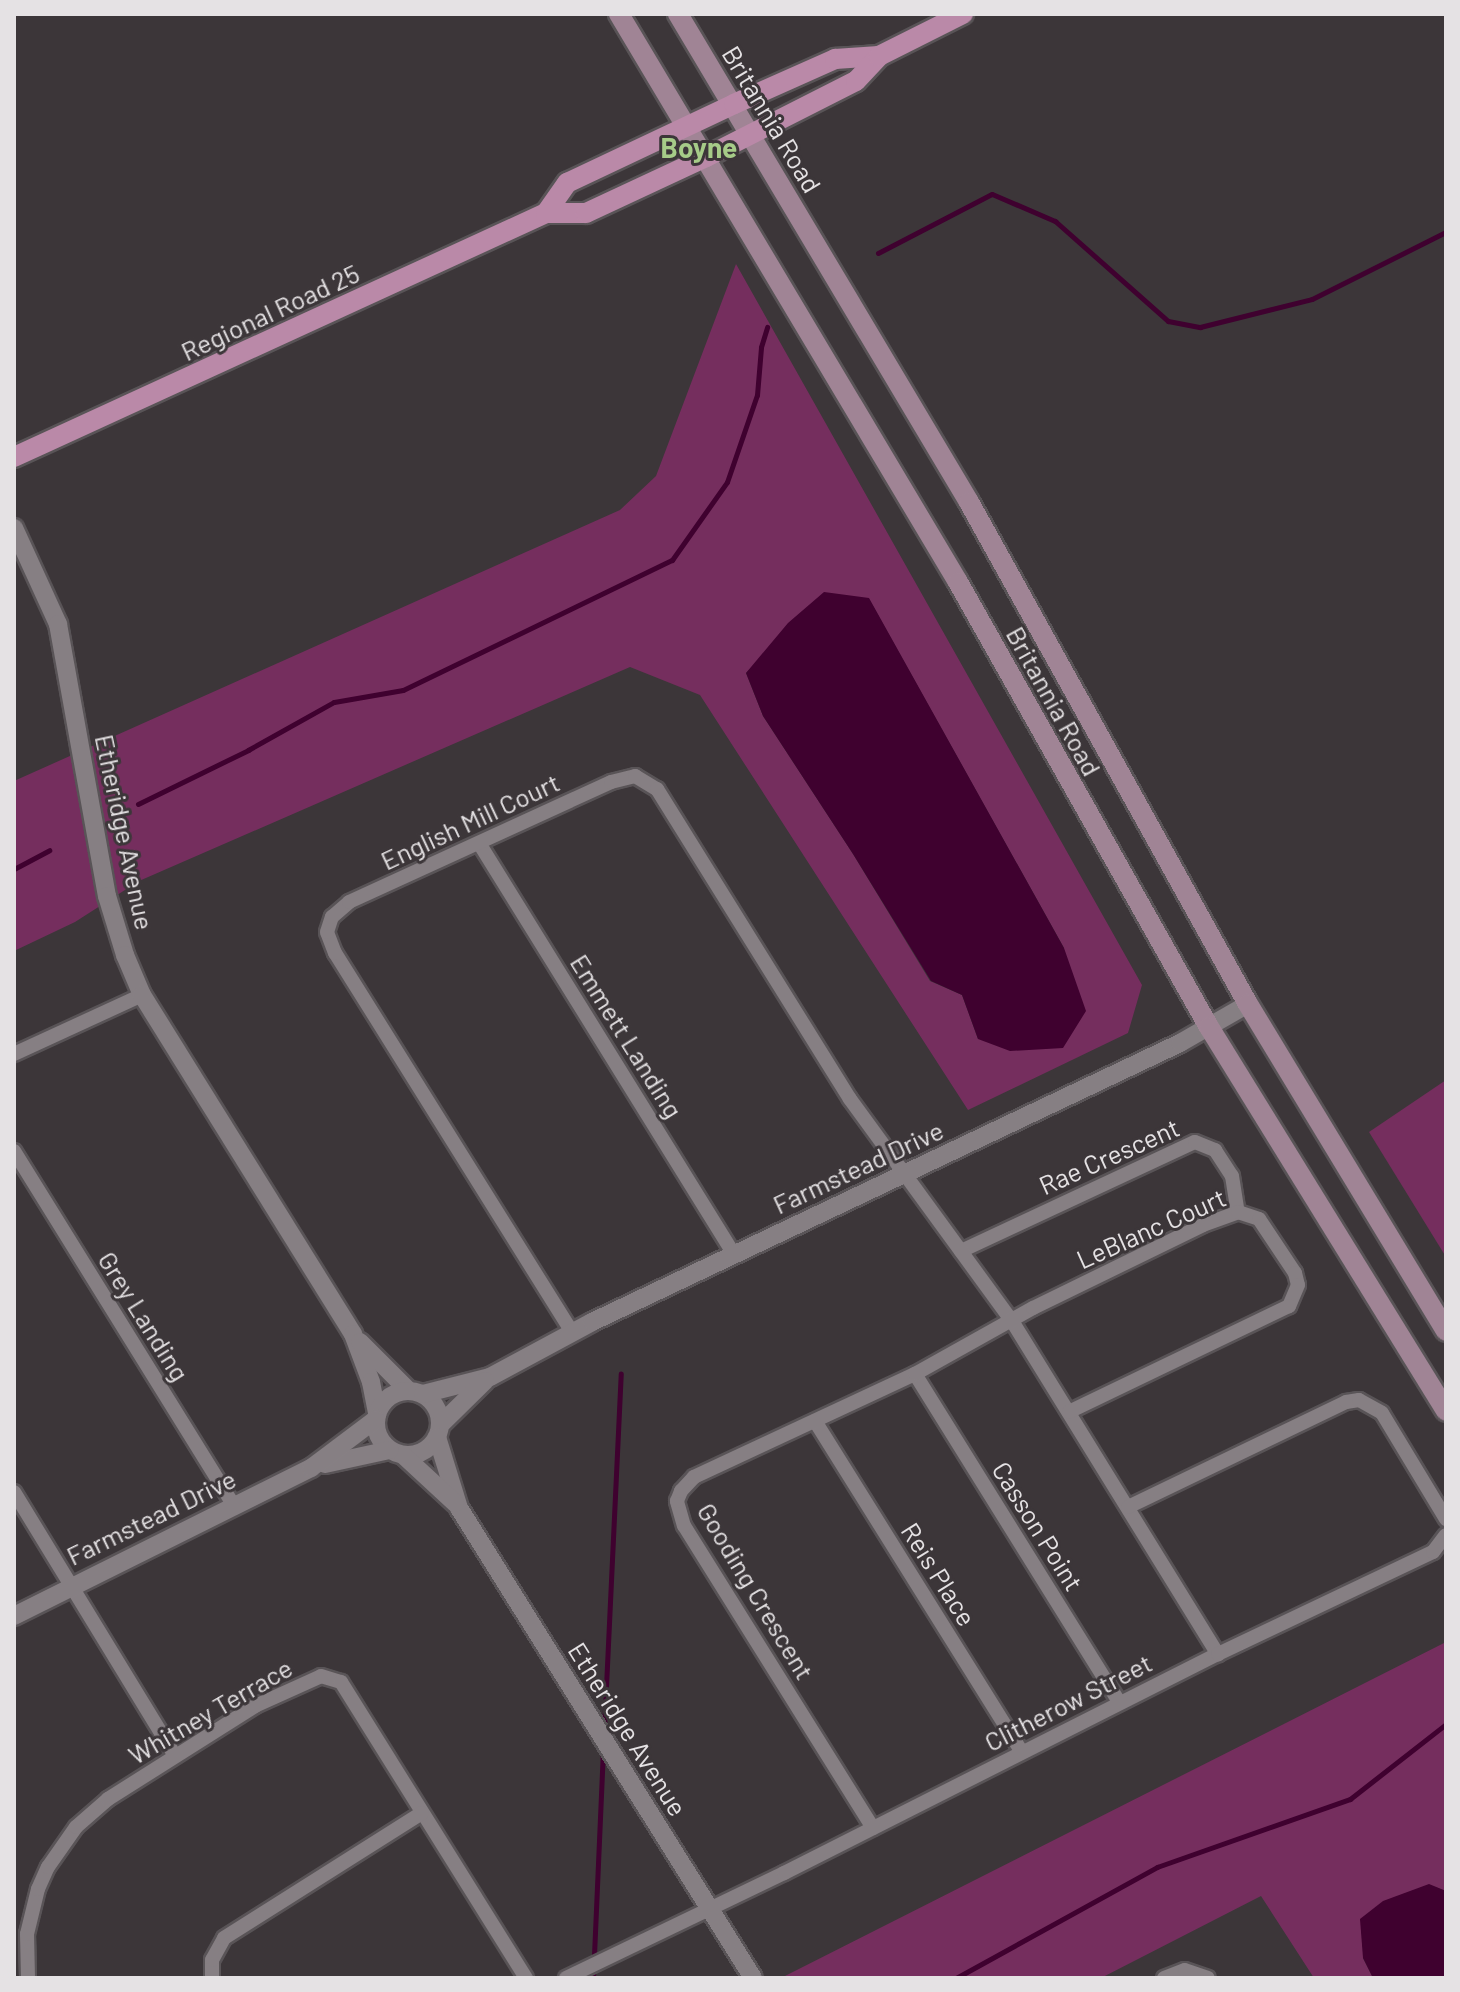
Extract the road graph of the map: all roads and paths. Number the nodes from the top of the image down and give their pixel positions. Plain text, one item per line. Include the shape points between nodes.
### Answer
1 (619, 14) edge
2 (678, 14) edge
3 (963, 14) edge
4 (879, 56) junction
5 (734, 104) junction
6 (689, 127) junction
7 (751, 133) junction
8 (706, 157) junction
9 (546, 213) junction
10 (14, 457) edge
11 (14, 528) edge
12 (479, 843) junction
13 (142, 995) junction
14 (1248, 1004) junction
15 (1209, 1027) junction
16 (14, 1054) edge
17 (14, 1151) edge
18 (904, 1173) junction
19 (1238, 1212) junction
20 (961, 1251) junction
21 (734, 1255) junction
22 (1012, 1321) junction
23 (1446, 1331) edge
24 (572, 1332) junction
25 (353, 1334) junction
26 (915, 1374) junction
27 (490, 1377) junction
28 (416, 1392) junction
29 (1446, 1411) edge
30 (1069, 1412) junction
31 (376, 1416) junction
32 (815, 1421) junction
33 (439, 1431) junction
34 (396, 1452) junction
35 (311, 1468) junction
36 (14, 1492) edge
37 (234, 1506) junction
38 (1128, 1507) junction
39 (459, 1508) junction
40 (1446, 1519) edge
41 (1446, 1535) edge
42 (72, 1585) junction
43 (14, 1616) edge
44 (1218, 1654) junction
45 (1119, 1702) junction
46 (1022, 1752) junction
47 (175, 1756) junction
48 (422, 1813) junction
49 (873, 1828) junction
50 (708, 1909) junction
51 (28, 1978) edge
52 (212, 1978) edge
53 (526, 1978) edge
54 (566, 1978) edge
55 (753, 1978) edge
56 (1164, 1978) edge
57 (1208, 1978) edge

1 - 6 main road, Britannia Road
2 - 5 main road, Britannia Road
3 - 4 main road, Regional Road 25
4 - 5 main road, Regional Road 25 via 835,59
4 - 7 main road, Regional Road 25 via 856,81
5 - 6 main road, Regional Road 25
5 - 7 main road, Britannia Road
6 - 8 main road, Britannia Road
6 - 9 main road, Regional Road 25 via 567,183
7 - 8 main road, Regional Road 25
7 - 14 main road, Britannia Road via 969,502
8 - 9 main road, Regional Road 25 via 586,213
8 - 15 main road, Britannia Road via 958,582
9 - 10 main road, Regional Road 25
11 - 13 street, Etheridge Avenue via 58,624 107,896
12 - 18 street, English Mill Court via 623,777 647,781 657,789 850,1099
12 - 21 street, Emmett Landing
12 - 24 street, English Mill Court via 349,902 332,917 327,932 335,953
13 - 16 street
13 - 25 street, Etheridge Avenue
14 - 15 street, Farmstead Drive
14 - 23 main road, Britannia Road
15 - 18 street, Farmstead Drive
15 - 29 main road, Britannia Road
17 - 37 street, Grey Landing
18 - 20 street, English Mill Court
18 - 21 street, Farmstead Drive
19 - 20 street, Rae Crescent via 1232,1176 1215,1150 1195,1142
19 - 22 street, LeBlanc Court
19 - 30 street, LeBlanc Court via 1252,1214 1265,1225 1295,1273 1298,1285 1289,1306
20 - 22 street, English Mill Court
21 - 24 street, Farmstead Drive
22 - 26 street, Gooding Crescent
22 - 30 street, English Mill Court
24 - 27 street, Farmstead Drive
25 - 28 street, Etheridge Avenue
25 - 31 street, Etheridge Avenue via 371,1382
26 - 32 street, Gooding Crescent
26 - 45 street, Casson Point
27 - 28 street, Farmstead Drive
27 - 33 street, Farmstead Drive
28 - 31 street via 386,1399
28 - 33 street via 436,1407
30 - 38 street, English Mill Court
31 - 34 street via 378,1436
31 - 35 street, Farmstead Drive
32 - 46 street, Reis Place
32 - 49 street, Gooding Crescent via 694,1477 681,1491 678,1513
33 - 34 street via 423,1452
33 - 39 street, Etheridge Avenue
34 - 35 street, Farmstead Drive
34 - 39 street, Etheridge Avenue
35 - 37 street, Farmstead Drive
36 - 42 street
37 - 42 street, Farmstead Drive
38 - 40 street via 1359,1400 1382,1413
38 - 44 street, English Mill Court
39 - 50 street, Etheridge Avenue
41 - 44 street, Clitherow Street via 1433,1552
42 - 43 street, Farmstead Drive
42 - 47 street
44 - 45 street, Clitherow Street
45 - 46 street, Clitherow Street
46 - 49 street, Clitherow Street
47 - 48 street, Whitney Terrace via 308,1680 332,1678 341,1682
47 - 51 street, Whitney Terrace via 91,1812 48,1867 27,1934
48 - 52 street via 224,1938 212,1960
48 - 53 street, Whitney Terrace
49 - 50 street, Clitherow Street
50 - 54 street, Clitherow Street
50 - 55 street, Etheridge Avenue
56 - 57 street via 1185,1970

